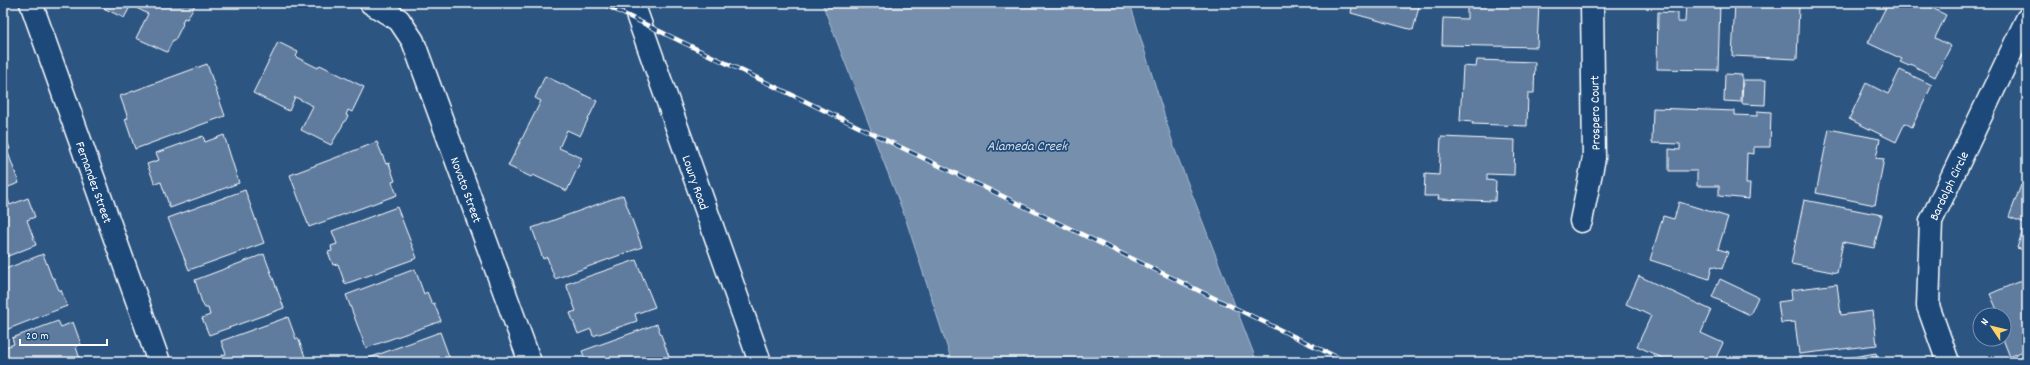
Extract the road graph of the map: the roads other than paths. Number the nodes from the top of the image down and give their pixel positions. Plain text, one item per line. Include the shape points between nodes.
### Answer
1 (31, 3) edge
2 (371, 3) edge
3 (633, 3) edge
4 (1592, 3) edge
5 (2027, 19) edge
6 (1581, 221) dead end
7 (159, 362) edge
8 (530, 362) edge
9 (760, 362) edge
10 (1948, 362) edge

1 - 7 street, Fernandez Street
2 - 8 street, Novato Street via 399,20 413,41
3 - 9 street, Lowry Road
4 - 6 street, Prospero Court via 1594,158
5 - 10 street, Bardolph Circle via 1931,221 1928,306

